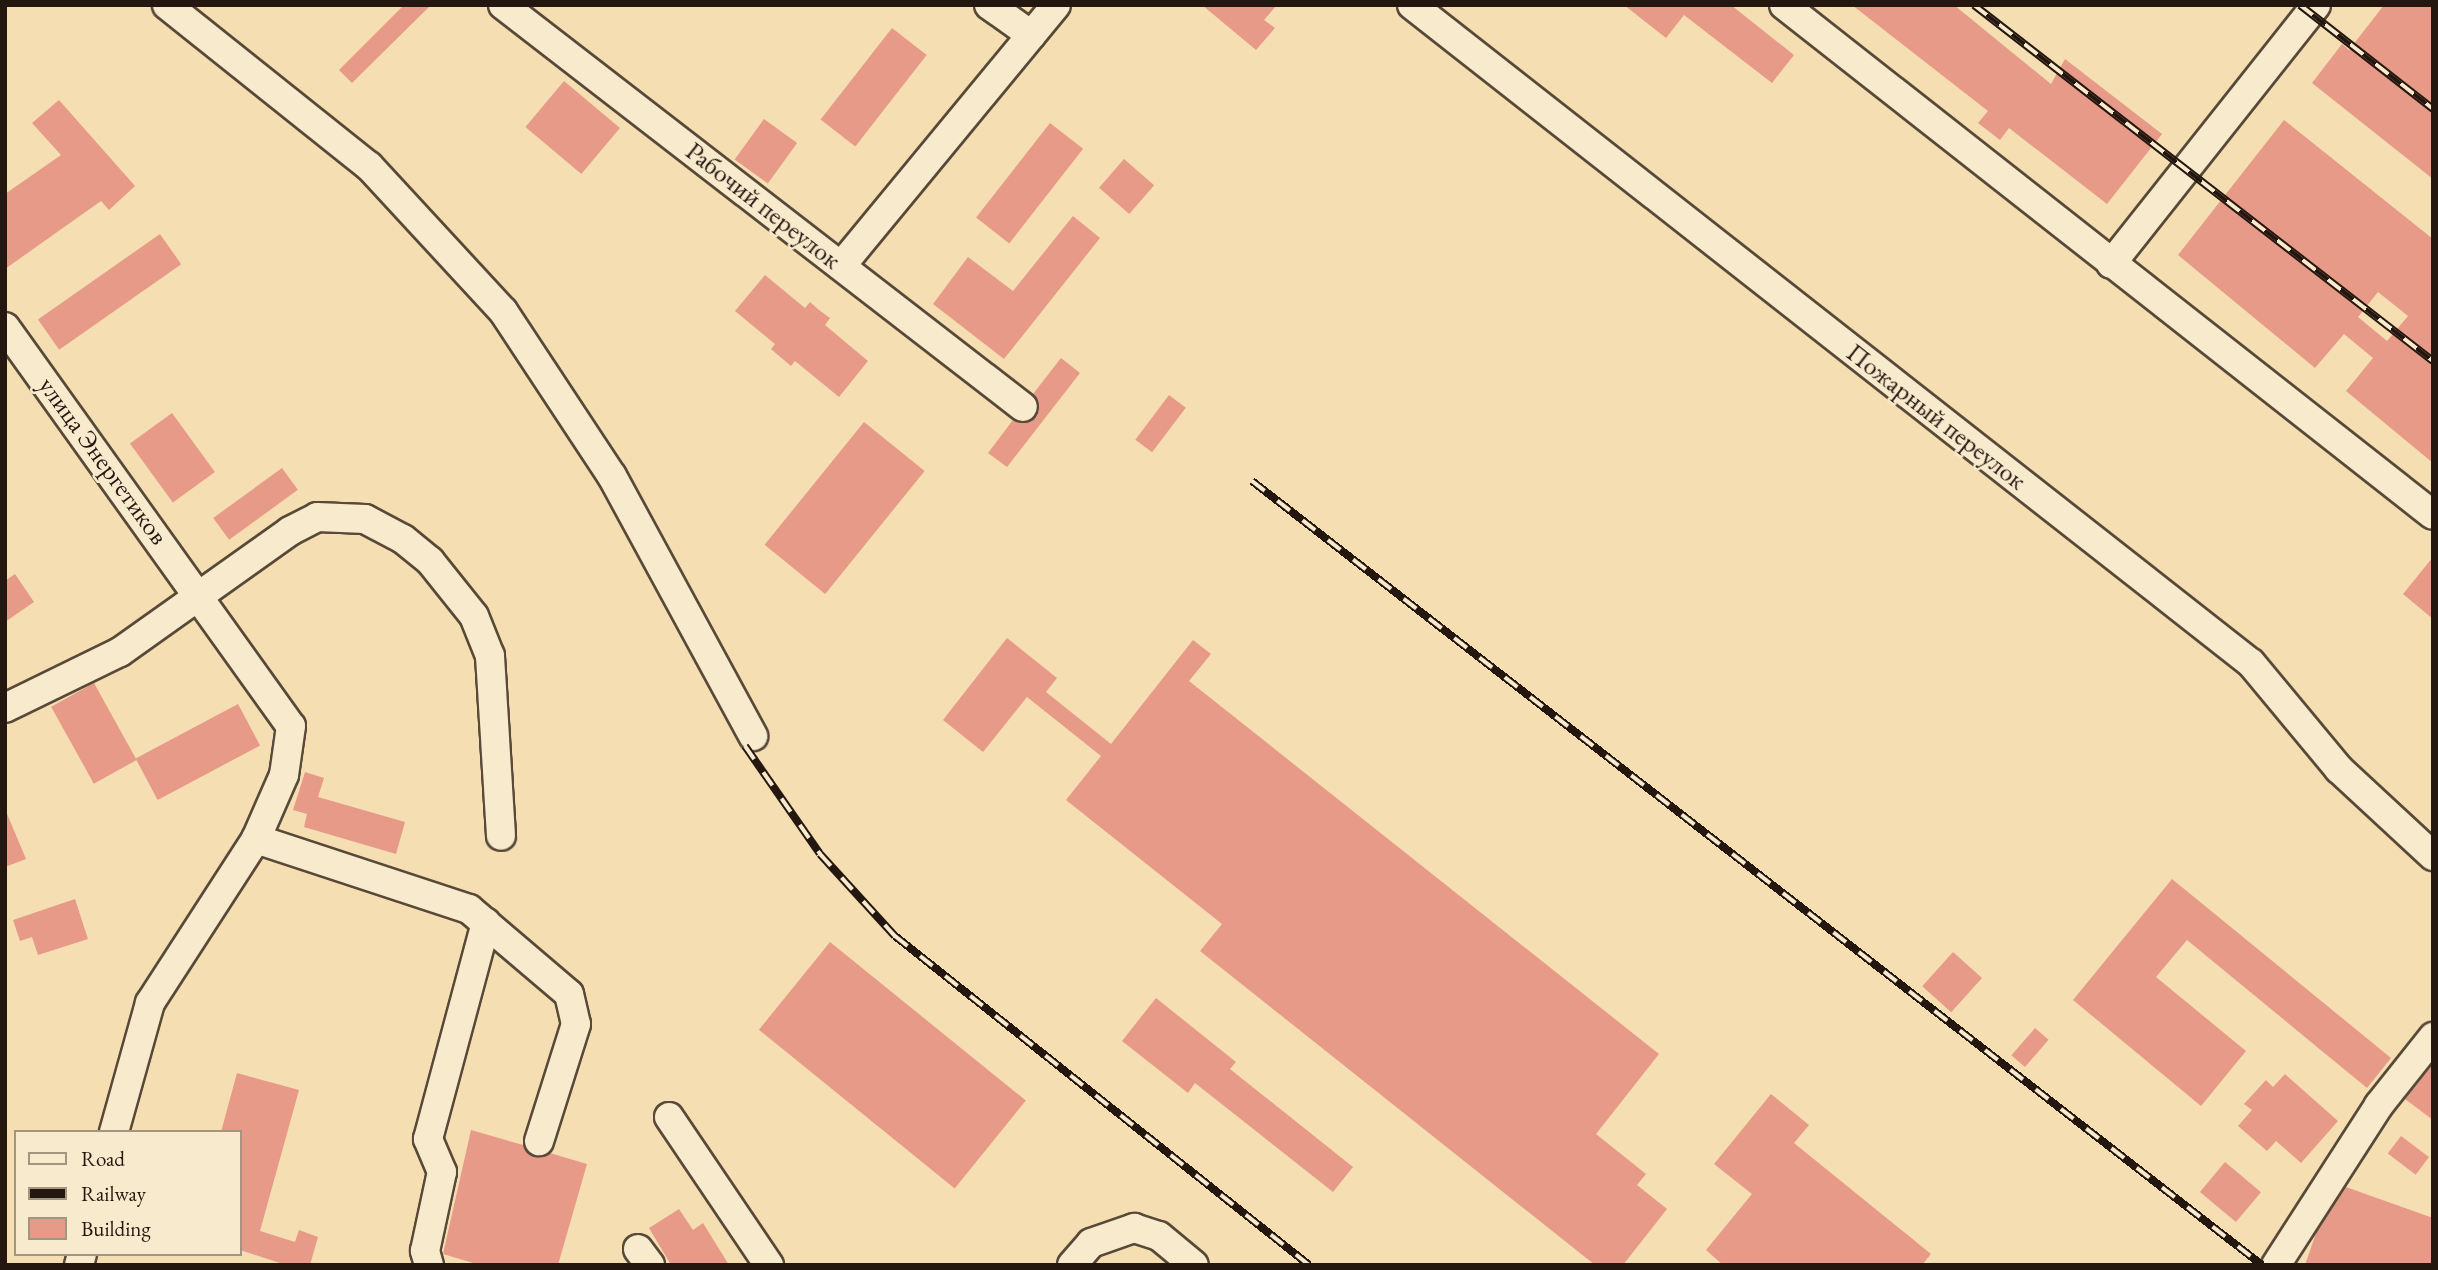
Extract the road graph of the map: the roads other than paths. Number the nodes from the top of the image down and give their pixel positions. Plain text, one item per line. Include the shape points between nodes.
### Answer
1 (167, 5) edge
2 (503, 5) edge
3 (989, 5) edge
4 (1056, 5) edge
5 (1412, 5) edge
6 (1784, 5) edge
7 (2316, 5) edge
8 (1031, 35) junction
9 (2111, 264) junction
10 (841, 266) junction
11 (5, 327) edge
12 (1023, 407) dead end
13 (2433, 515) edge
14 (200, 596) junction
15 (5, 708) edge
16 (753, 736) dead end
17 (501, 836) dead end
18 (256, 839) junction
19 (2433, 856) edge
20 (486, 923) junction
21 (2433, 1037) edge
22 (669, 1117) dead end
23 (115, 1130) edge
24 (539, 1141) dead end
25 (429, 1265) edge
26 (769, 1265) edge
27 (1072, 1265) edge
28 (1194, 1265) edge
29 (2276, 1265) edge

1 - 16 street via 369,166 503,310 612,476
2 - 10 street, Рабочий переулок
3 - 8 street
4 - 8 street
5 - 19 street, Пожарный переулок via 2251,663 2339,769
6 - 9 street
7 - 9 street
8 - 10 street
9 - 13 street
10 - 12 street, Рабочий переулок
11 - 14 street, улица Энергетиков
14 - 15 street via 120,652
14 - 17 street via 317,517 365,519 403,539 453,586 474,615 490,656
14 - 18 street, улица Энергетиков via 291,726 284,775
18 - 20 street via 452,901
18 - 23 street, улица Энергетиков via 150,1003
20 - 24 street via 574,1001 576,1024
20 - 25 street via 428,1139 442,1172 425,1251
21 - 29 street via 2379,1105
22 - 26 street
27 - 28 street via 1091,1243 1134,1228 1159,1236

